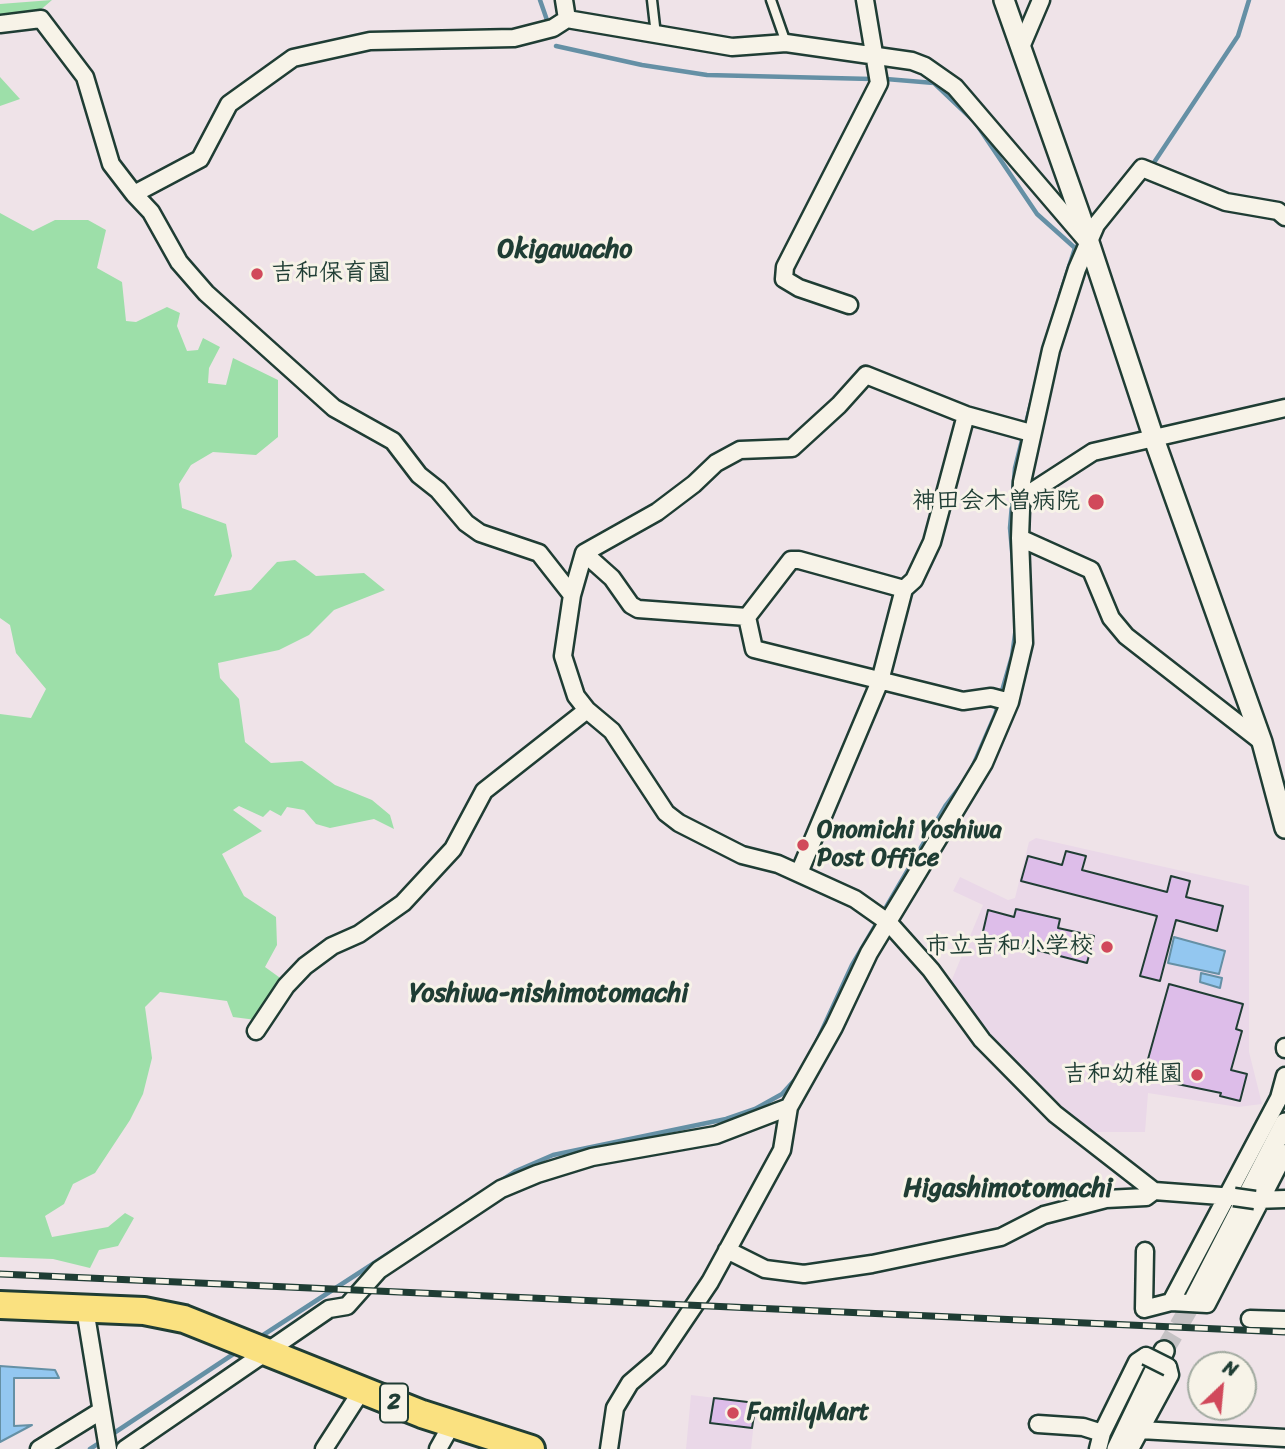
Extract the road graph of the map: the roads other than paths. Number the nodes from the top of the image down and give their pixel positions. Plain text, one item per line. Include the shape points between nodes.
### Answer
1 (564, 0) edge
2 (652, 0) edge
3 (771, 0) edge
4 (865, 0) edge
5 (1004, 0) edge
6 (1041, 0) edge
7 (567, 19) junction
8 (0, 24) edge
9 (656, 35) junction
10 (786, 43) junction
11 (1021, 47) junction
12 (874, 55) junction
13 (134, 194) junction
14 (1285, 217) edge
15 (1076, 219) junction
16 (1090, 244) junction
17 (849, 304) dead end
18 (1285, 408) edge
19 (966, 415) junction
20 (1031, 433) junction
21 (1153, 436) junction
22 (1022, 498) junction
23 (1020, 538) junction
24 (584, 553) junction
25 (904, 589) junction
26 (572, 595) junction
27 (747, 617) junction
28 (880, 681) junction
29 (1010, 702) junction
30 (587, 710) junction
31 (1262, 742) junction
32 (1285, 828) edge
33 (799, 873) junction
34 (889, 923) junction
35 (256, 1031) dead end
36 (1285, 1076) edge
37 (789, 1107) junction
38 (1285, 1122) edge
39 (1285, 1153) edge
40 (1154, 1191) junction
41 (1231, 1197) junction
42 (1285, 1199) edge
43 (1257, 1200) junction
44 (727, 1250) junction
45 (1145, 1251) dead end
46 (1195, 1298) tunnel mouth
47 (1171, 1302) junction
48 (0, 1305) edge
49 (85, 1309) junction
50 (1250, 1319) dead end
51 (1285, 1321) edge
52 (263, 1351) junction
53 (1159, 1358) junction
54 (362, 1390) junction
55 (101, 1417) junction
56 (452, 1424) junction
57 (1038, 1424) dead end
58 (1140, 1430) junction
59 (1285, 1438) edge
60 (1100, 1441) edge
61 (39, 1449) edge
62 (108, 1449) edge
63 (125, 1449) edge
64 (324, 1449) edge
65 (438, 1449) edge
66 (531, 1449) edge
67 (609, 1449) edge
68 (1117, 1449) edge
69 (1130, 1449) edge

1 - 7 street
2 - 9 lane
3 - 10 lane
4 - 12 street
5 - 11 street
6 - 11 street
7 - 9 street
7 - 13 street via 553,28 513,38 370,41 292,58 229,104 200,159
8 - 13 street via 41,19 85,77 111,164
9 - 10 street via 732,47
10 - 12 street
11 - 15 street
12 - 15 street via 926,66 955,87
12 - 17 street via 879,83 785,267 784,279 799,288
13 - 26 street via 152,212 174,256 206,293 334,408 393,441 466,523 480,533 539,553
14 - 16 street via 1278,211 1226,202 1142,168 1096,225
15 - 16 street
16 - 20 street via 1066,299
16 - 21 street
18 - 21 street
19 - 20 street
19 - 24 street via 866,375 792,448 740,450 716,463 657,512
19 - 25 street via 932,542 914,580
20 - 22 street
21 - 22 street via 1093,452
21 - 31 street
22 - 23 street
23 - 29 street via 1024,643
23 - 31 street via 1091,570 1111,618 1126,636
24 - 26 street
24 - 27 street via 638,609
25 - 27 street via 799,559 791,561
25 - 28 street
26 - 30 street via 563,656 576,696
27 - 28 street via 754,649
28 - 29 street via 963,701 991,697
28 - 33 street
29 - 34 street via 984,763
30 - 33 street via 612,730 666,813 679,823 743,855
30 - 35 street via 484,792 453,849 404,903 305,966
31 - 32 street
33 - 34 street via 855,899
34 - 37 street
34 - 40 street via 931,970 982,1040 1055,1114
36 - 41 street
37 - 44 street via 782,1150
37 - 52 street via 716,1135 592,1157 501,1189 379,1270 346,1306 329,1309
38 - 46 street
39 - 43 street
40 - 41 street
40 - 44 street via 1146,1197 1106,1199 1044,1215 1001,1237 804,1274 765,1269
41 - 43 street, bridge
41 - 47 street
42 - 43 street
43 - 47 street via 1207,1304
44 - 67 street via 691,1314 615,1408
45 - 47 street via 1144,1309
48 - 49 highway, 2
49 - 52 highway, 2 via 157,1313 197,1323
49 - 55 street
50 - 51 street
52 - 54 highway, 2
52 - 63 street
53 - 58 street via 1170,1374
53 - 60 street via 1137,1362
53 - 68 street
54 - 56 highway, 2
54 - 64 street
55 - 61 street
55 - 62 street
56 - 65 street
56 - 66 highway, 2
57 - 60 street via 1083,1427
58 - 59 street
58 - 69 street

